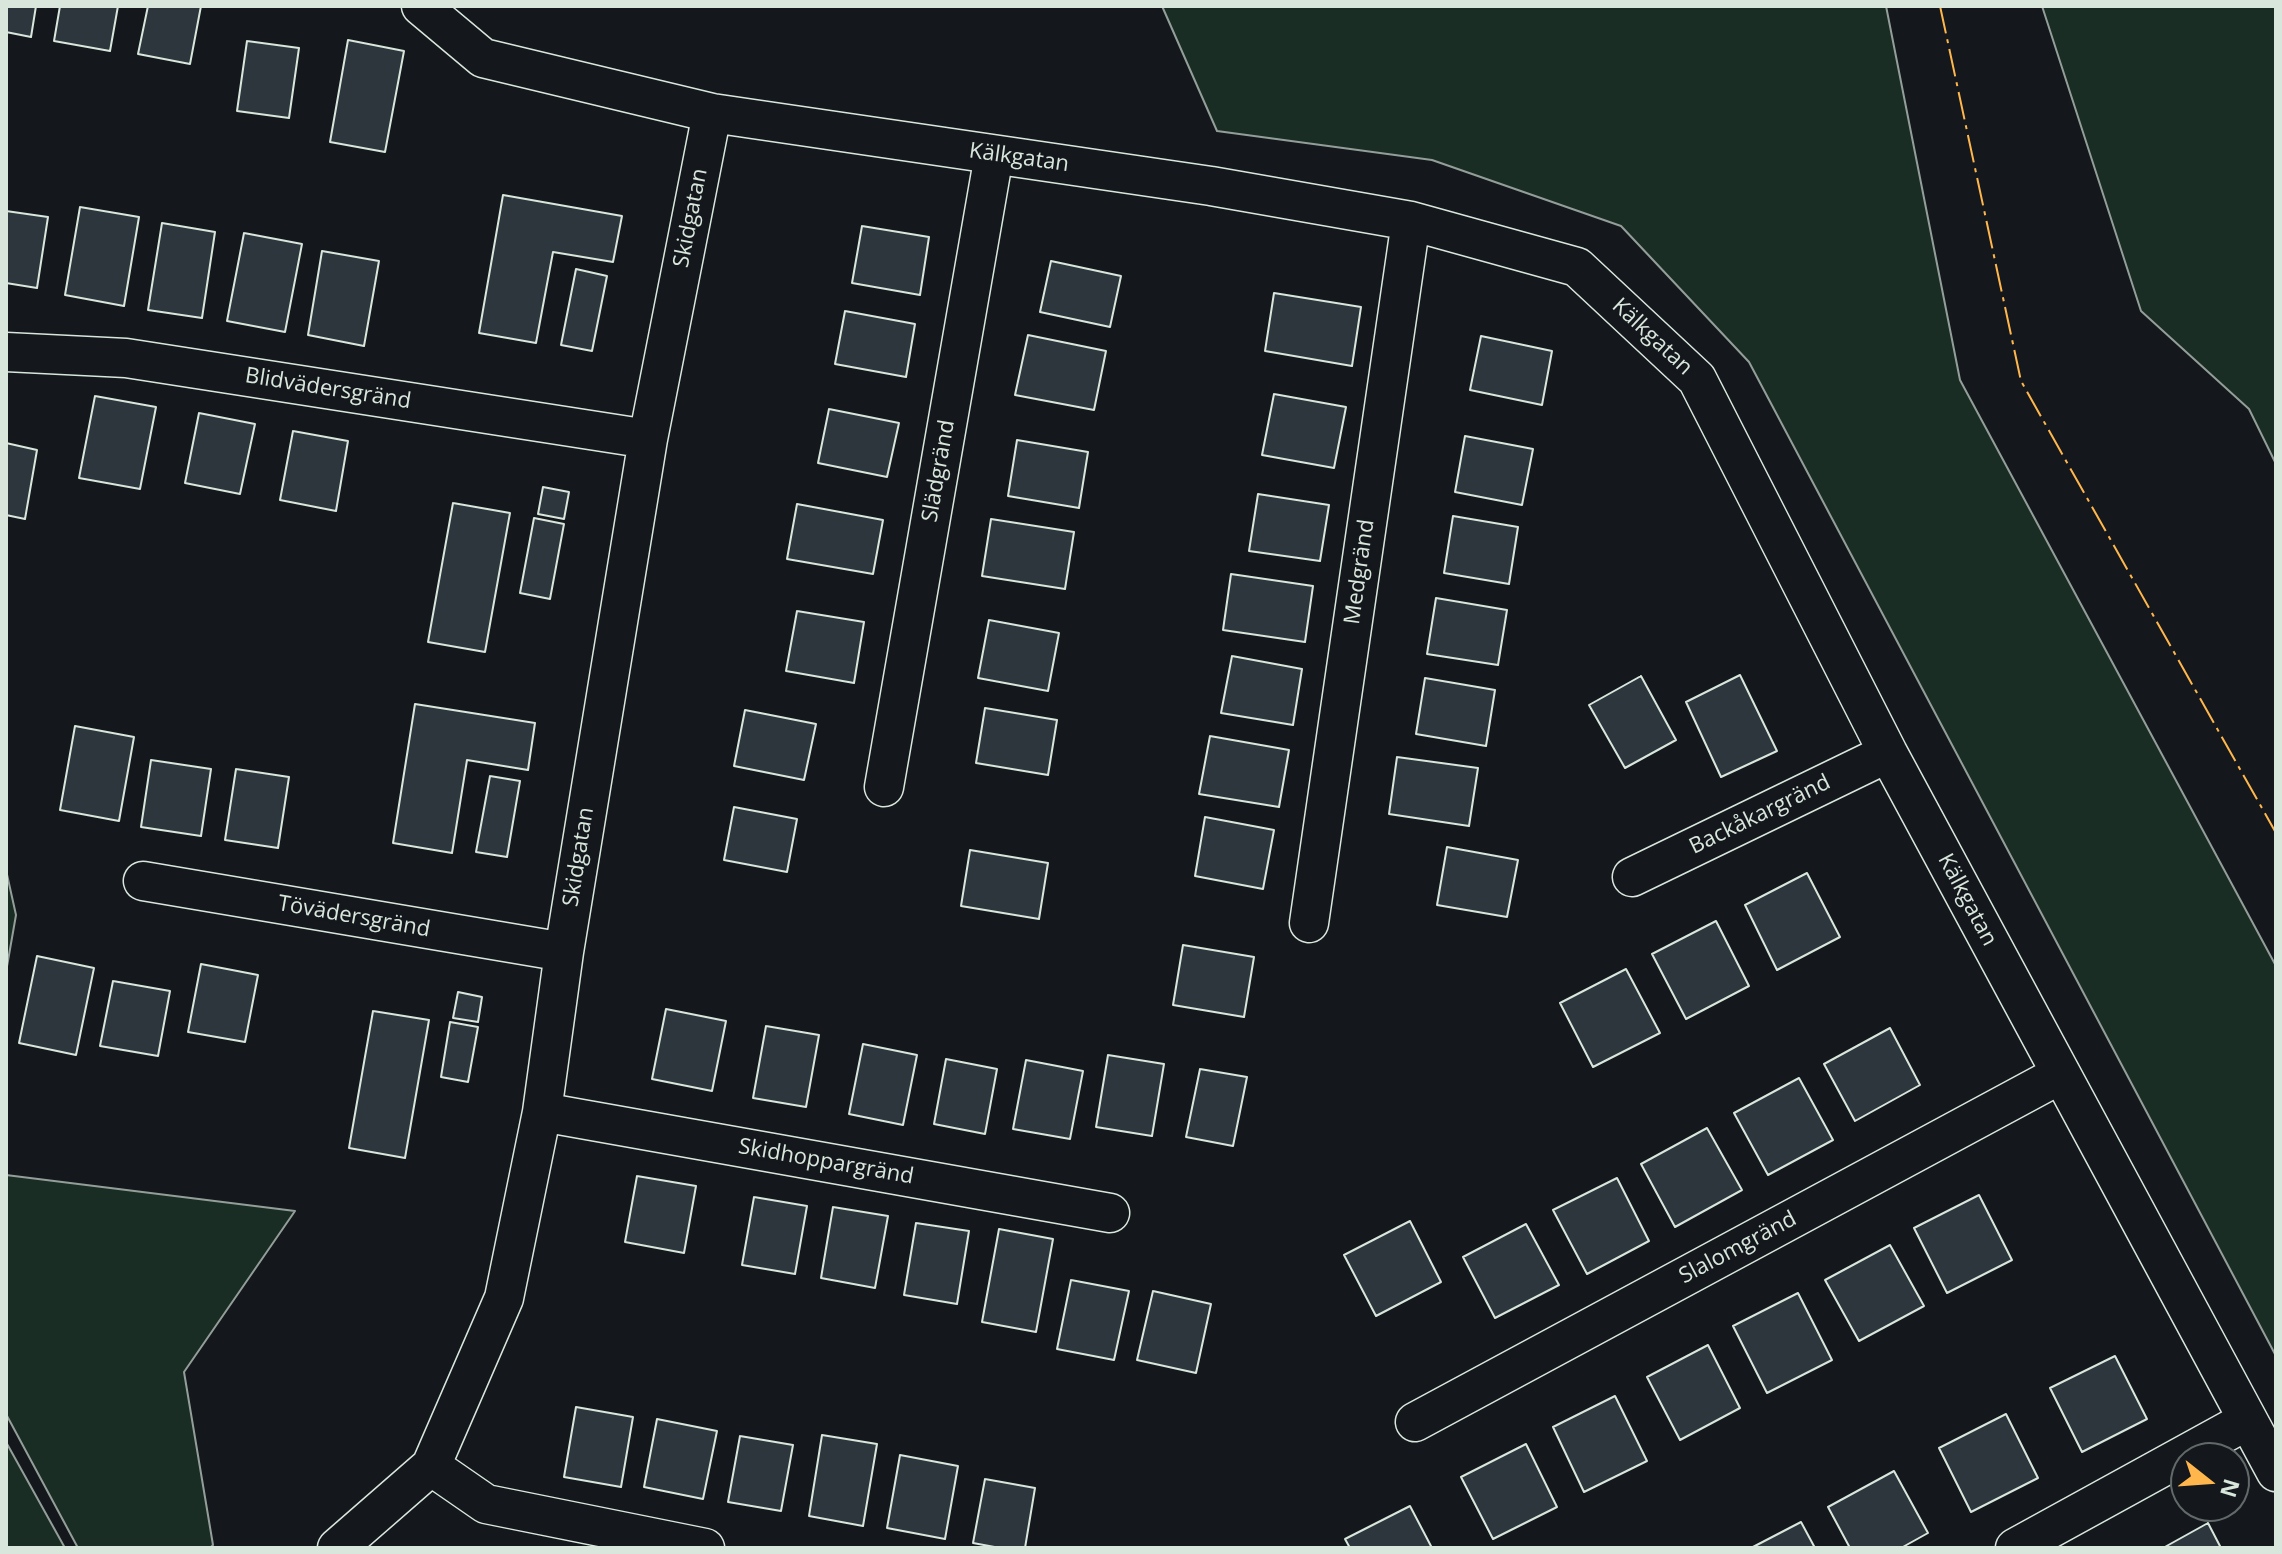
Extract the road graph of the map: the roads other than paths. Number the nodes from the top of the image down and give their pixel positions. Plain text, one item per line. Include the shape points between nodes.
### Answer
1 (421, 6) edge
2 (712, 113) junction
3 (994, 155) junction
4 (1411, 221) junction
5 (6, 352) edge
6 (648, 439) junction
7 (1888, 753) junction
8 (884, 787) dead end
9 (1632, 877) dead end
10 (143, 881) dead end
11 (1309, 923) dead end
12 (564, 952) junction
13 (2061, 1074) junction
14 (542, 1112) junction
15 (1110, 1213) dead end
16 (2248, 1420) junction
17 (1415, 1422) dead end
18 (431, 1466) junction
19 (2276, 1472) edge
20 (337, 1548) edge
21 (705, 1548) edge
22 (2015, 1548) edge

1 - 2 street, Kälkgatan via 483,58
2 - 3 street, Kälkgatan
2 - 6 street, Skidgatan
3 - 4 street, Kälkgatan
3 - 8 street, Slädgränd
4 - 7 street, Kälkgatan via 1577,267 1697,379
4 - 11 street, Medgränd
5 - 6 street, Blidvädersgränd via 126,358
6 - 12 street, Skidgatan
7 - 9 street, Backåkargränd
7 - 13 street, Kälkgatan
10 - 12 street, Tövädersgränd
12 - 14 street, Skidgatan
13 - 16 street, Kälkgatan
13 - 17 street, Slalomgränd
14 - 15 street, Skidhoppargränd
14 - 18 street, Skidgatan via 504,1298
16 - 19 street, Kälkgatan
16 - 22 street
18 - 20 street, Skidgatan
18 - 21 street via 486,1504

